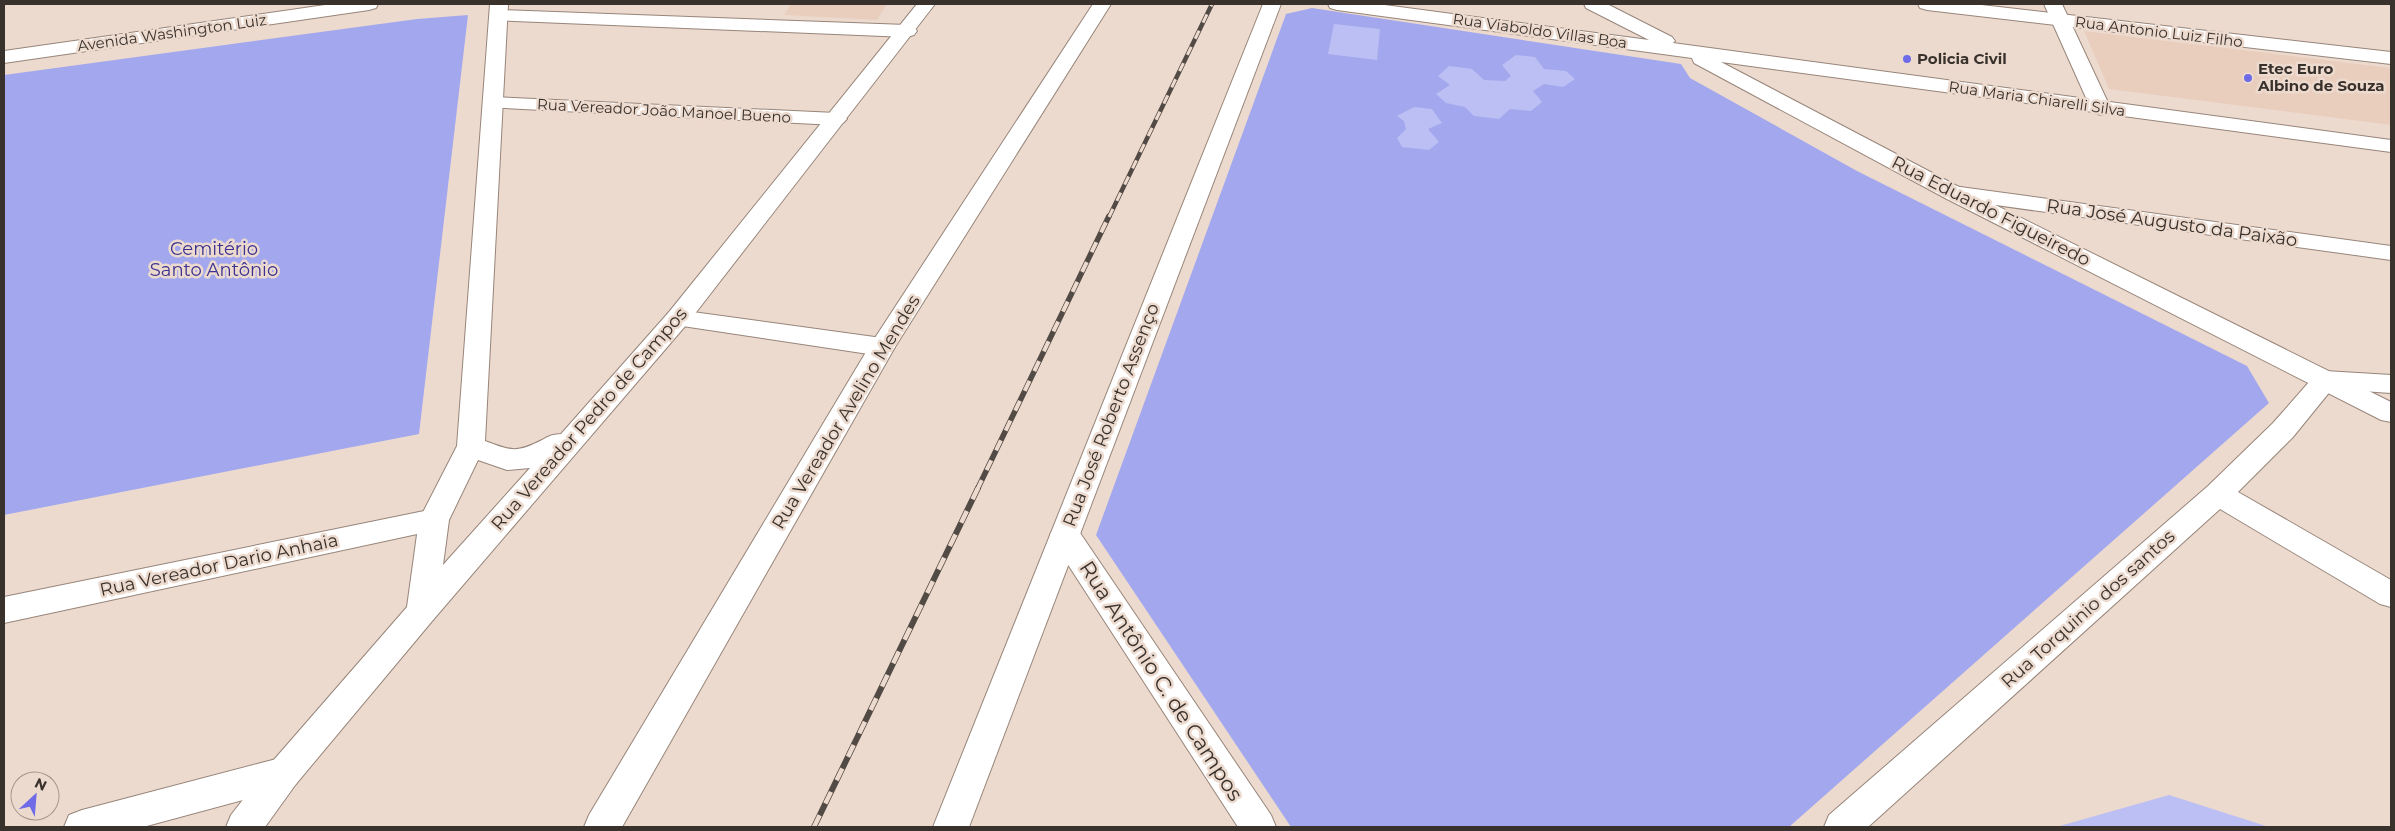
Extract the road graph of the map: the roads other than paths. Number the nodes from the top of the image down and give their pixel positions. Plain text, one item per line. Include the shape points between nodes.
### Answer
1 (298, 4) edge
2 (369, 4) edge
3 (926, 4) edge
4 (1102, 4) edge
5 (1272, 4) edge
6 (1337, 4) edge
7 (1593, 4) edge
8 (1927, 4) edge
9 (499, 10) edge
10 (2056, 12) edge
11 (907, 31) junction
12 (106, 36) junction
13 (4, 45) edge
14 (1683, 50) junction
15 (4, 57) edge
16 (2391, 58) edge
17 (493, 104) junction
18 (2101, 108) junction
19 (836, 119) junction
20 (2391, 146) edge
21 (1953, 193) junction
22 (2391, 253) edge
23 (678, 318) junction
24 (882, 347) junction
25 (2325, 380) junction
26 (2391, 384) edge
27 (2391, 413) edge
28 (575, 433) junction
29 (471, 446) junction
30 (2218, 494) junction
31 (434, 520) junction
32 (1065, 535) junction
33 (2391, 594) edge
34 (4, 610) edge
35 (422, 611) junction
36 (284, 773) junction
37 (82, 827) edge
38 (244, 827) edge
39 (602, 827) edge
40 (951, 827) edge
41 (1258, 827) edge
42 (1842, 827) edge

1 - 12 street, Avenida Washington Luiz
2 - 12 street, Avenida Washington Luiz
3 - 11 street, Rua Vereador Pedro de Campos
4 - 24 street, Rua Vereador Avelino Mendes
5 - 32 street, Rua José Roberto Assenço
6 - 14 street, Rua Viaboldo Villas Boa
7 - 14 street, Rua Eduardo Figueiredo
8 - 10 street, Rua Antonio Luiz Filho
9 - 11 street via 756,18
9 - 17 street
10 - 16 street, Rua Antonio Luiz Filho
10 - 18 street
11 - 19 street, Rua Vereador Pedro de Campos
12 - 13 street, Avenida Washington Luiz
12 - 15 street, Avenida Washington Luiz
14 - 18 street, Rua Maria Chiarelli Silva
14 - 21 street, Rua Eduardo Figueiredo
17 - 19 street, Rua Vereador João Manoel Bueno
17 - 29 street
18 - 20 street, Rua Maria Chiarelli Silva
19 - 23 street, Rua Vereador Pedro de Campos
21 - 22 street, Rua José Augusto da Paixão
21 - 25 street, Rua Eduardo Figueiredo
23 - 24 street
23 - 28 street, Rua Vereador Pedro de Campos
24 - 39 street, Rua Vereador Avelino Mendes
25 - 26 street
25 - 27 street, Rua Eduardo Figueiredo
25 - 30 street, Rua Torquinio dos santos via 2283,430
28 - 29 street via 528,460 509,462
28 - 35 street, Rua Vereador Pedro de Campos
29 - 31 street
30 - 33 street
30 - 42 street, Rua Torquinio dos santos
31 - 34 street, Rua Vereador Dario Anhaia
31 - 35 street
32 - 40 street, Rua José Roberto Assenço
32 - 41 street, Rua Antônio C. de Campos
35 - 36 street, Rua Vereador Pedro de Campos
36 - 37 street
36 - 38 street, Rua Vereador Pedro de Campos

